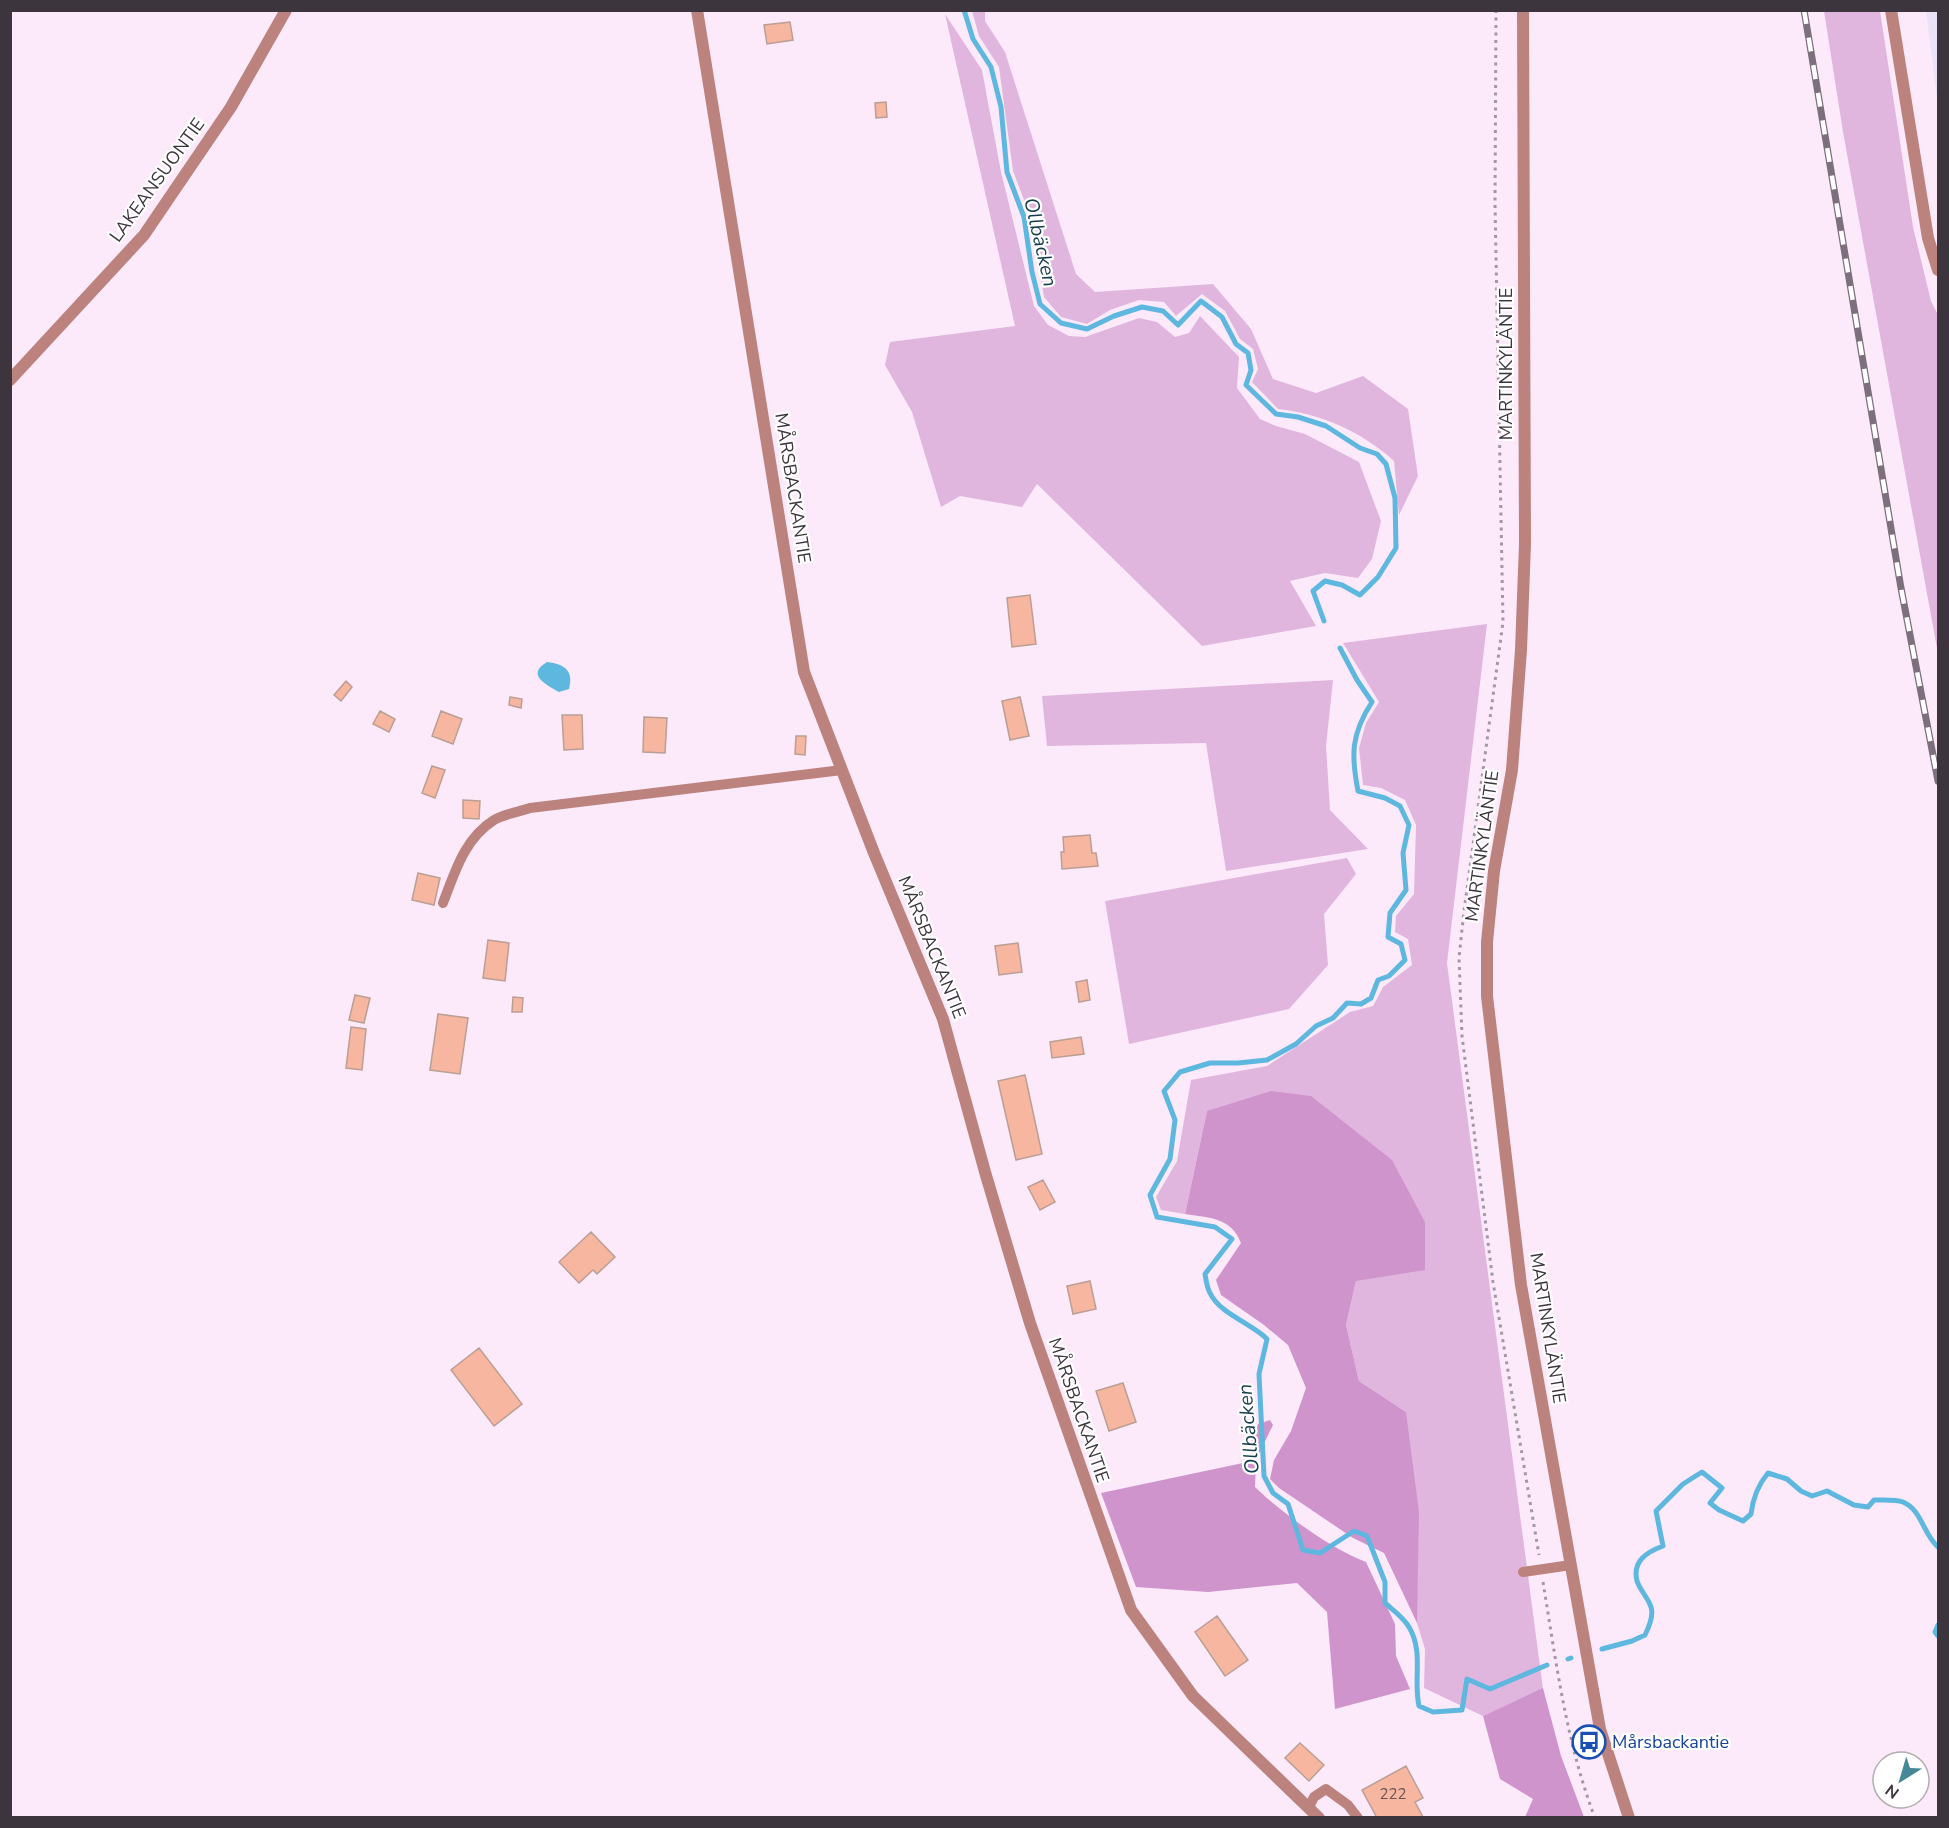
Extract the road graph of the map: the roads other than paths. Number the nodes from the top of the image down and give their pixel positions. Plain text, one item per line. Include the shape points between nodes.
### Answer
1 (286, 10) edge
2 (697, 10) edge
3 (1523, 10) edge
4 (1891, 10) edge
5 (1938, 270) edge
6 (10, 380) edge
7 (842, 770) junction
8 (443, 903) dead end
9 (1571, 1565) junction
10 (1523, 1572) dead end
11 (1309, 1808) junction
12 (1319, 1818) edge
13 (1358, 1818) edge
14 (1629, 1818) edge

1 - 6 street, LAKEANSUONTIE via 231,107 144,235
2 - 7 street, MÅRSBACKANTIE via 804,672
3 - 9 street, MARTINKYLÄNTIE via 1525,544 1512,770 1494,871 1486,996 1521,1285
4 - 5 street via 1928,238
7 - 8 lane via 530,808 495,820 474,837 463,853
7 - 11 street, MÅRSBACKANTIE via 943,1019 1030,1323 1131,1610 1193,1696
9 - 10 lane
9 - 14 street, MARTINKYLÄNTIE via 1600,1730
11 - 12 street, MÅRSBACKANTIE
11 - 13 lane via 1314,1797 1326,1789

